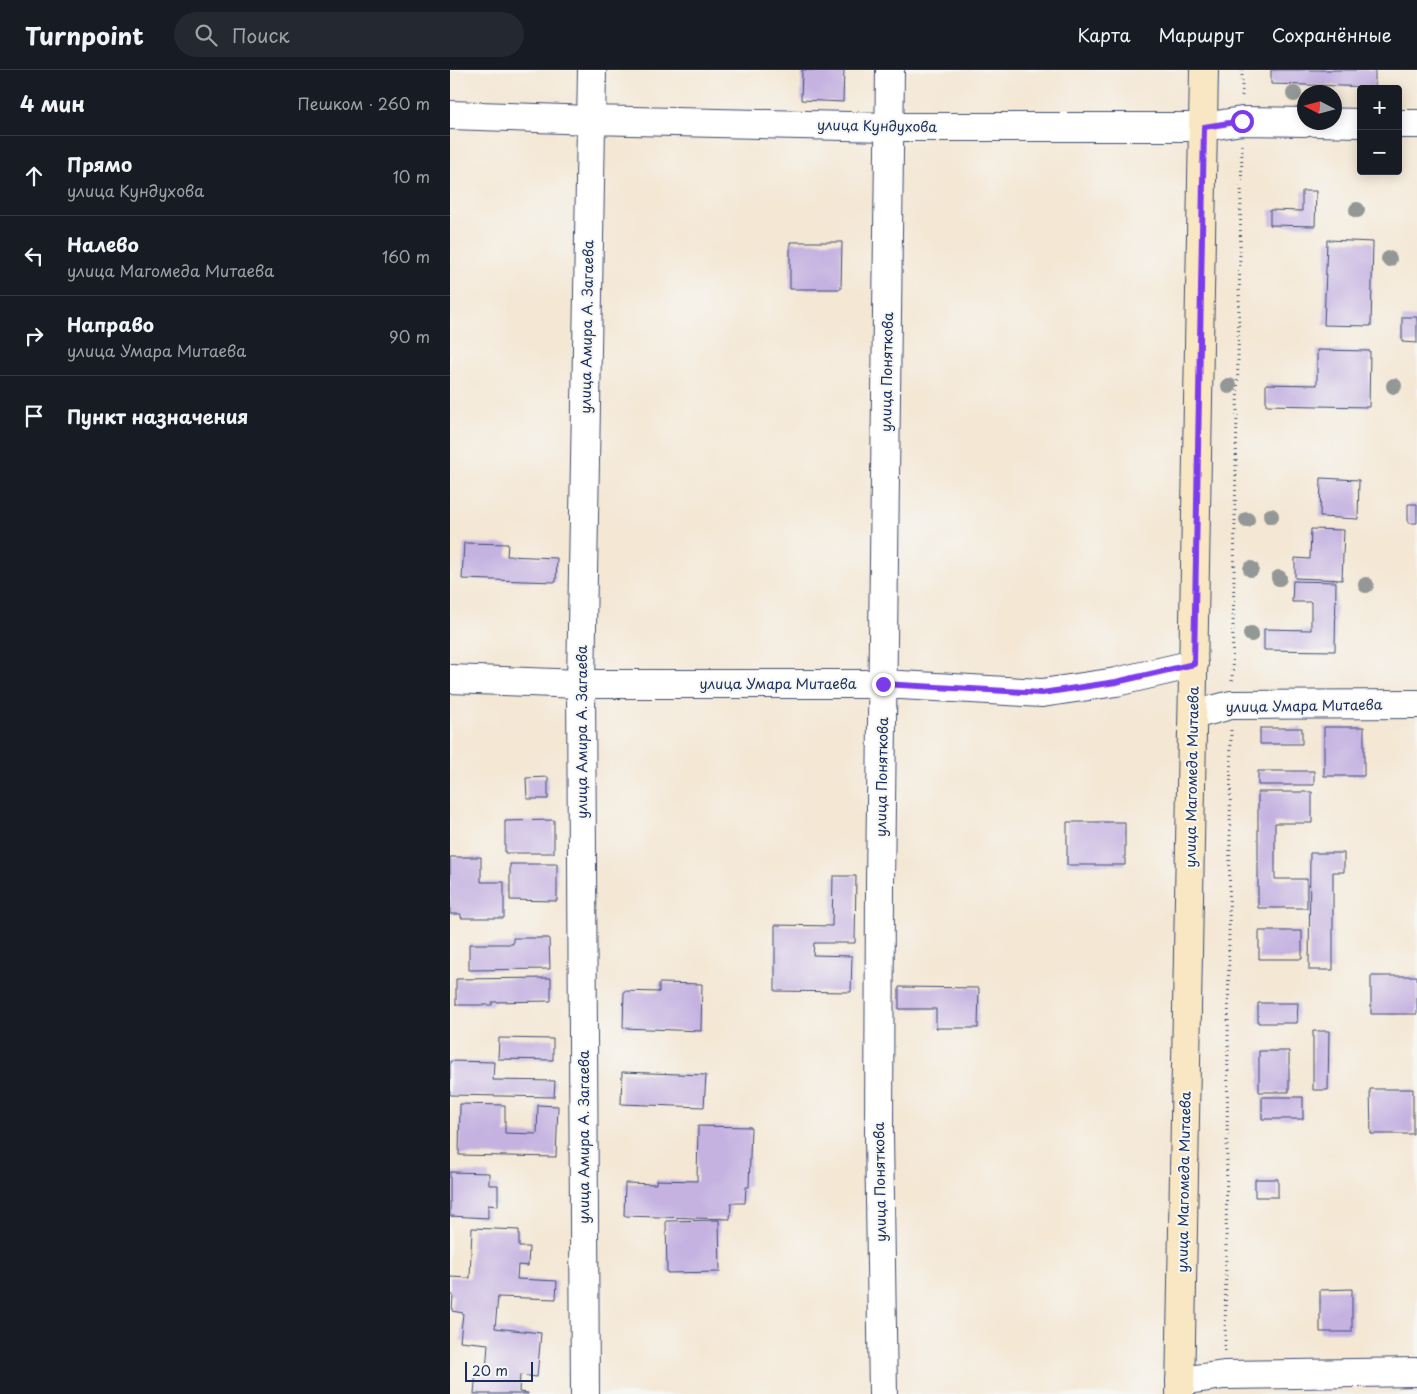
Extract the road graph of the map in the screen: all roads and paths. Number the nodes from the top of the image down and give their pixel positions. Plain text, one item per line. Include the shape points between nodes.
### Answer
1 (592, 70) edge
2 (890, 70) edge
3 (1204, 70) edge
4 (450, 115) edge
5 (590, 120) junction
6 (1297, 122) edge
7 (1342, 123) edge
8 (1357, 123) edge
9 (1402, 124) edge
10 (1417, 124) edge
11 (889, 127) junction
12 (1204, 127) junction
13 (1194, 664) junction
14 (450, 679) edge
15 (581, 684) junction
16 (883, 684) junction
17 (1417, 704) edge
18 (1193, 715) junction
19 (1417, 1372) edge
20 (1180, 1388) edge
21 (585, 1394) edge
22 (883, 1394) edge

1 - 5 street, улица Амира А. Загаева
2 - 11 street, улица Поняткова
3 - 12 street, улица Магомеда Митаева
4 - 5 street, улица Кундухова
5 - 11 street, улица Кундухова
5 - 15 street, улица Амира А. Загаева
6 - 12 street, улица Кундухова via 1242,121
7 - 8 street
9 - 10 street
11 - 12 street, улица Кундухова
11 - 16 street, улица Поняткова
12 - 13 street, улица Магомеда Митаева
13 - 16 street, улица Умара Митаева via 1116,682 1042,693
13 - 18 street, улица Магомеда Митаева
14 - 15 street, улица Умара Митаева
15 - 16 street, улица Умара Митаева
15 - 21 street, улица Амира А. Загаева
16 - 22 street, улица Поняткова via 879,1135
17 - 18 street, улица Умара Митаева via 1231,705
18 - 20 street, улица Магомеда Митаева
19 - 20 street via 1224,1375

